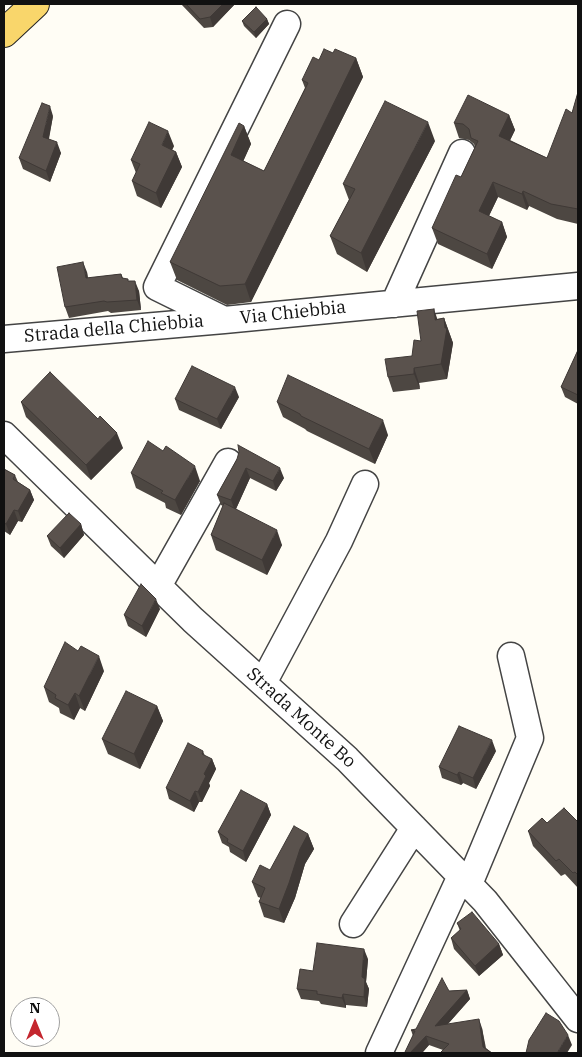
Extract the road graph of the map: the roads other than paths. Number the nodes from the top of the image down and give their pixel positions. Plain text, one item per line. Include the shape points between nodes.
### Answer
1 (36, 4) edge
2 (287, 24) dead end
3 (4, 33) edge
4 (462, 153) dead end
5 (578, 286) edge
6 (394, 304) junction
7 (224, 320) junction
8 (4, 339) edge
9 (4, 435) edge
10 (228, 462) dead end
11 (365, 484) dead end
12 (158, 586) junction
13 (511, 656) dead end
14 (262, 683) junction
15 (414, 828) junction
16 (465, 880) junction
17 (353, 924) dead end
18 (578, 1019) edge
19 (380, 1053) edge

1 - 3 main road
2 - 7 street, Via Chiebbia via 157,286
4 - 6 street
5 - 6 street, Via Chiebbia
6 - 7 street, Via Chiebbia
7 - 8 street, Strada della Chiebbia
9 - 12 street, Strada Monte Bo
10 - 12 street
11 - 14 street via 339,540
12 - 14 street, Strada Monte Bo
13 - 16 street via 530,738
14 - 15 street, Strada Monte Bo via 347,759
15 - 16 street, Strada Monte Bo
15 - 17 street
16 - 18 street, Strada Monte Bo
16 - 19 street

